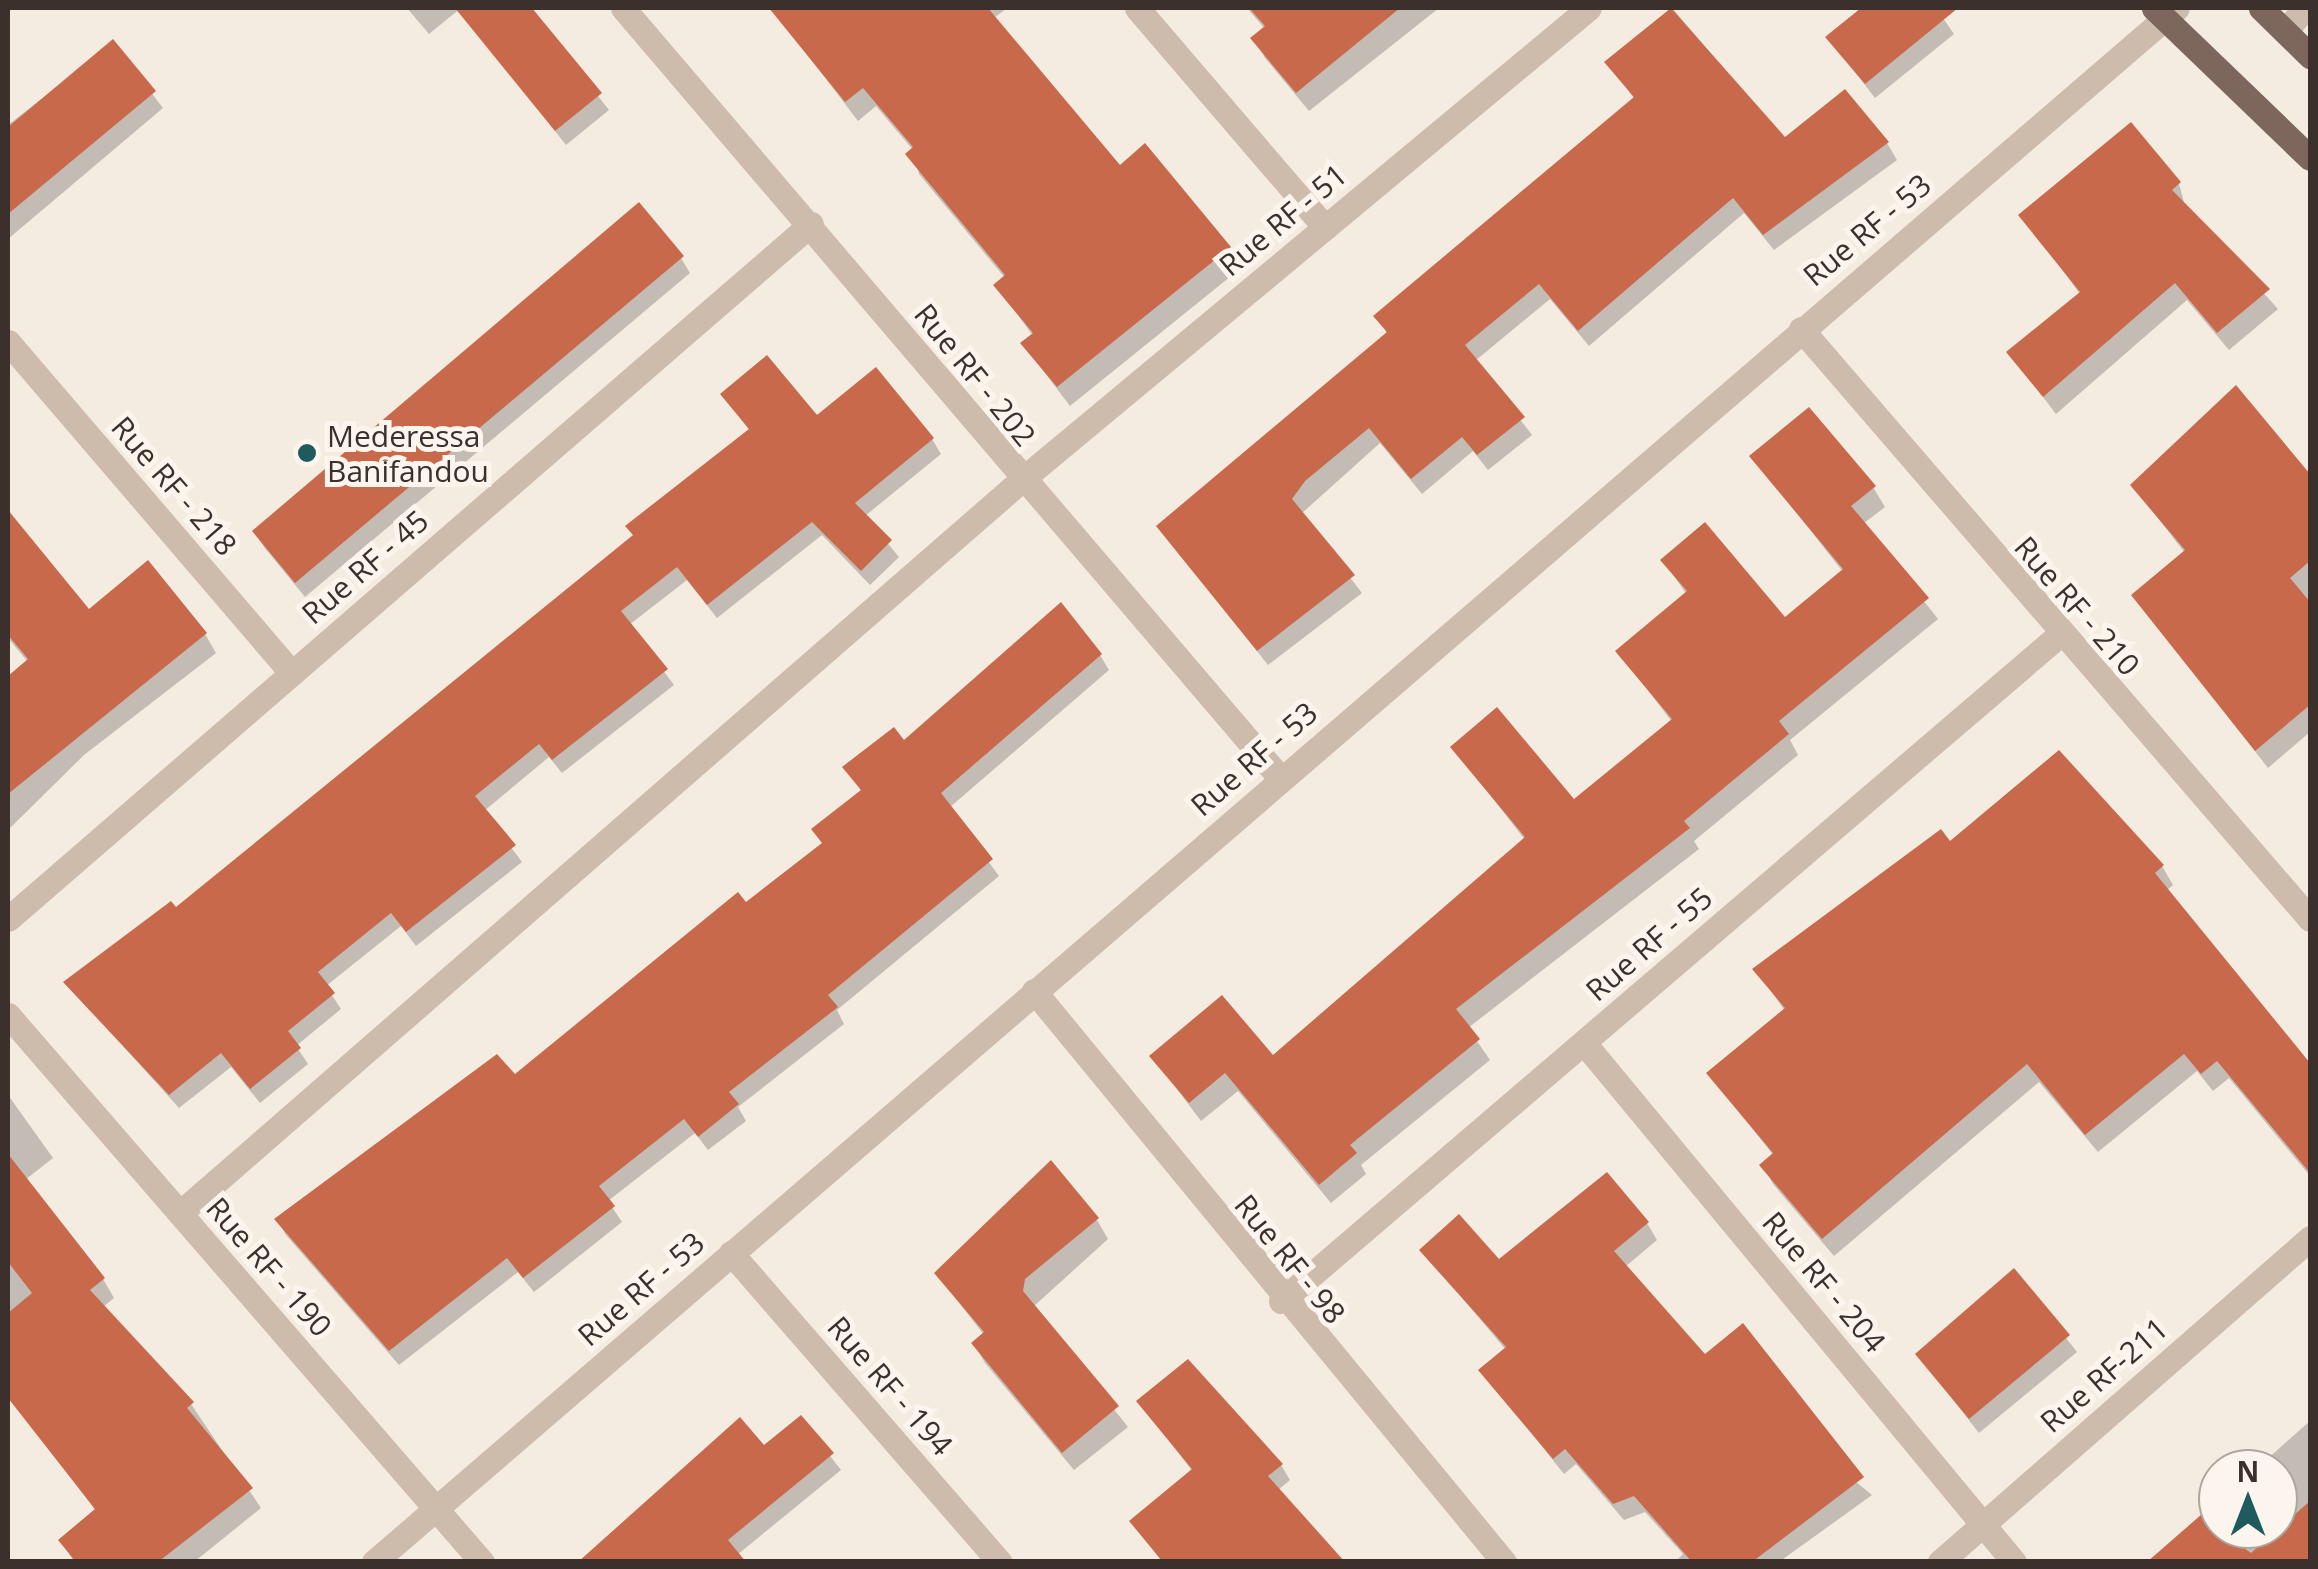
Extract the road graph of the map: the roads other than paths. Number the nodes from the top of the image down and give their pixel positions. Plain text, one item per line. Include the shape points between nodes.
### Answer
1 (623, 8) edge
2 (1137, 8) edge
3 (1588, 8) edge
4 (2261, 8) edge
5 (2305, 8) edge
6 (2165, 11) edge
7 (2285, 31) junction
8 (2310, 56) edge
9 (2310, 158) edge
10 (811, 224) junction
11 (1326, 226) junction
12 (1801, 329) junction
13 (8, 342) edge
14 (1019, 482) junction
15 (2058, 636) junction
16 (292, 673) junction
17 (1282, 779) junction
18 (8, 919) edge
19 (2310, 919) edge
20 (1034, 992) junction
21 (8, 1014) edge
22 (1584, 1043) junction
23 (180, 1213) junction
24 (2310, 1238) edge
25 (732, 1253) junction
26 (1282, 1301) junction
27 (436, 1508) junction
28 (1983, 1524) junction
29 (374, 1562) edge
30 (482, 1562) edge
31 (1000, 1562) edge
32 (1504, 1562) edge
33 (1940, 1562) edge
34 (2014, 1562) edge

1 - 10 street, Rue RF - 202
2 - 11 street
3 - 11 street, Rue RF - 51
4 - 7 main road
5 - 7 street
6 - 9 main road
6 - 12 street, Rue RF - 53
7 - 8 main road
10 - 14 street, Rue RF - 202
10 - 16 street, Rue RF - 45
11 - 14 street, Rue RF - 51
12 - 15 street, Rue RF - 210
12 - 17 street, Rue RF - 53
13 - 16 street, Rue RF - 218
14 - 17 street, Rue RF - 202
14 - 23 street, Rue RF - 51
15 - 19 street, Rue RF - 210
15 - 22 street, Rue RF - 55
16 - 18 street, Rue RF - 45
17 - 20 street, Rue RF - 53
20 - 25 street, Rue RF - 53
20 - 26 street, Rue RF - 98
21 - 23 street, Rue RF - 190
22 - 26 street, Rue RF - 55
22 - 28 street, Rue RF - 204
23 - 27 street, Rue RF - 190
24 - 28 street, Rue RF-211
25 - 27 street, Rue RF - 53
25 - 31 street, Rue RF - 194
26 - 32 street, Rue RF - 98
27 - 29 street, Rue RF - 53
27 - 30 street, Rue RF - 190
28 - 33 street, Rue RF-211
28 - 34 street, Rue RF - 204

